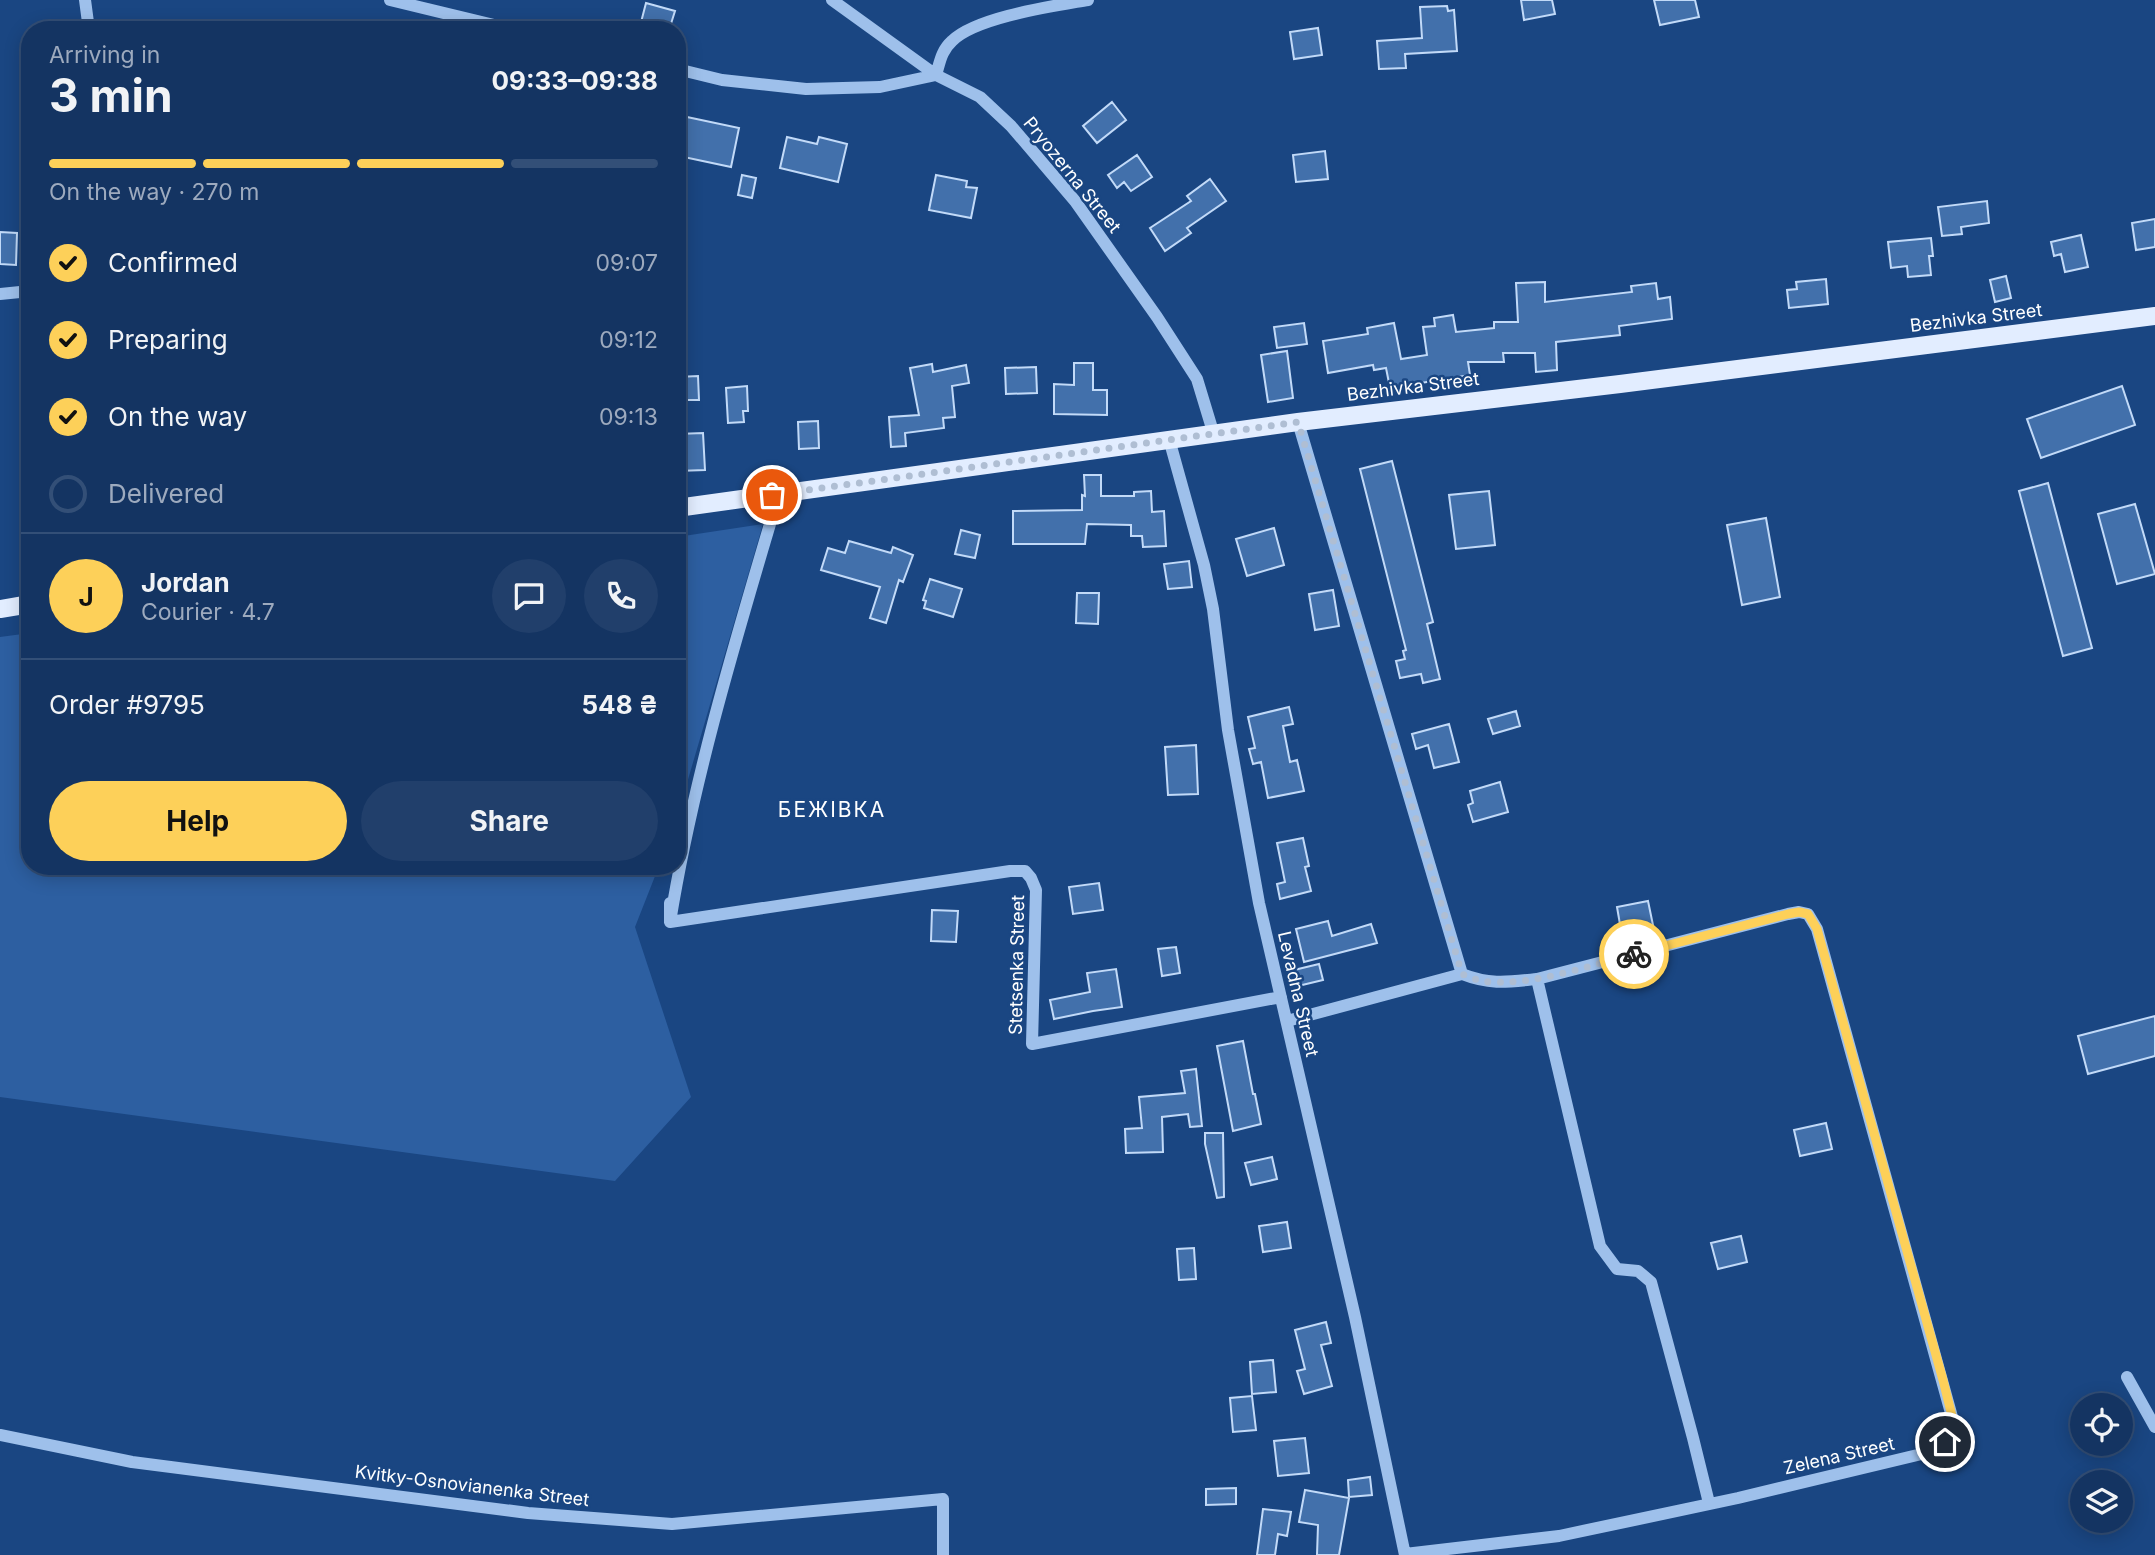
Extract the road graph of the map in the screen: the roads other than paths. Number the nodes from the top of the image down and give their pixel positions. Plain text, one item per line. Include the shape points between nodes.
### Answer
1 (85, 0) edge
2 (390, 0) edge
3 (832, 0) edge
4 (1088, 0) edge
5 (88, 21) edge
6 (477, 21) edge
7 (686, 71) edge
8 (936, 75) junction
9 (21, 292) edge
10 (0, 294) edge
11 (2155, 316) edge
12 (1298, 422) junction
13 (1214, 435) junction
14 (1169, 439) junction
15 (686, 507) edge
16 (770, 524) dead end
17 (21, 605) edge
18 (0, 608) edge
19 (686, 837) edge
20 (678, 875) edge
21 (670, 903) dead end
22 (670, 922) junction
23 (1462, 974) junction
24 (1537, 979) junction
25 (1281, 997) junction
26 (1287, 1021) junction
27 (2127, 1377) dead end
28 (2155, 1427) edge
29 (0, 1435) edge
30 (1709, 1503) junction
31 (943, 1555) edge
32 (1405, 1555) edge

1 - 5 street
2 - 6 street
3 - 8 street, Pryozerna Street
4 - 8 street via 981,24 953,39 942,53
7 - 8 street via 806,89 880,87
8 - 13 street, Pryozerna Street via 979,97 1011,126 1075,201 1197,379
9 - 10 street
11 - 12 main road, Bezhivka Street
12 - 13 main road, Bezhivka Street
12 - 23 street
13 - 14 main road, Bezhivka Street
14 - 15 main road, Bezhivka Street
14 - 25 street, Levadna Street via 1213,609 1242,816
16 - 19 street via 724,678
17 - 18 main road
20 - 22 street
21 - 22 street
22 - 25 street, Stetsenka Street via 1024,871 1036,890 1032,1044
23 - 24 street via 1503,983
23 - 26 street
24 - 30 street via 1600,1246 1617,1269 1638,1271 1651,1282
24 - 30 street, Zelena Street via 1799,912 1808,914 1817,929 1954,1424 1945,1442 1930,1452
25 - 26 street, Levadna Street
26 - 32 street, Levadna Street
27 - 28 street
29 - 31 street, Kvitky-Osnovianenka Street via 132,1462 528,1513 672,1524 943,1499
30 - 32 street, Zelena Street via 1559,1535

